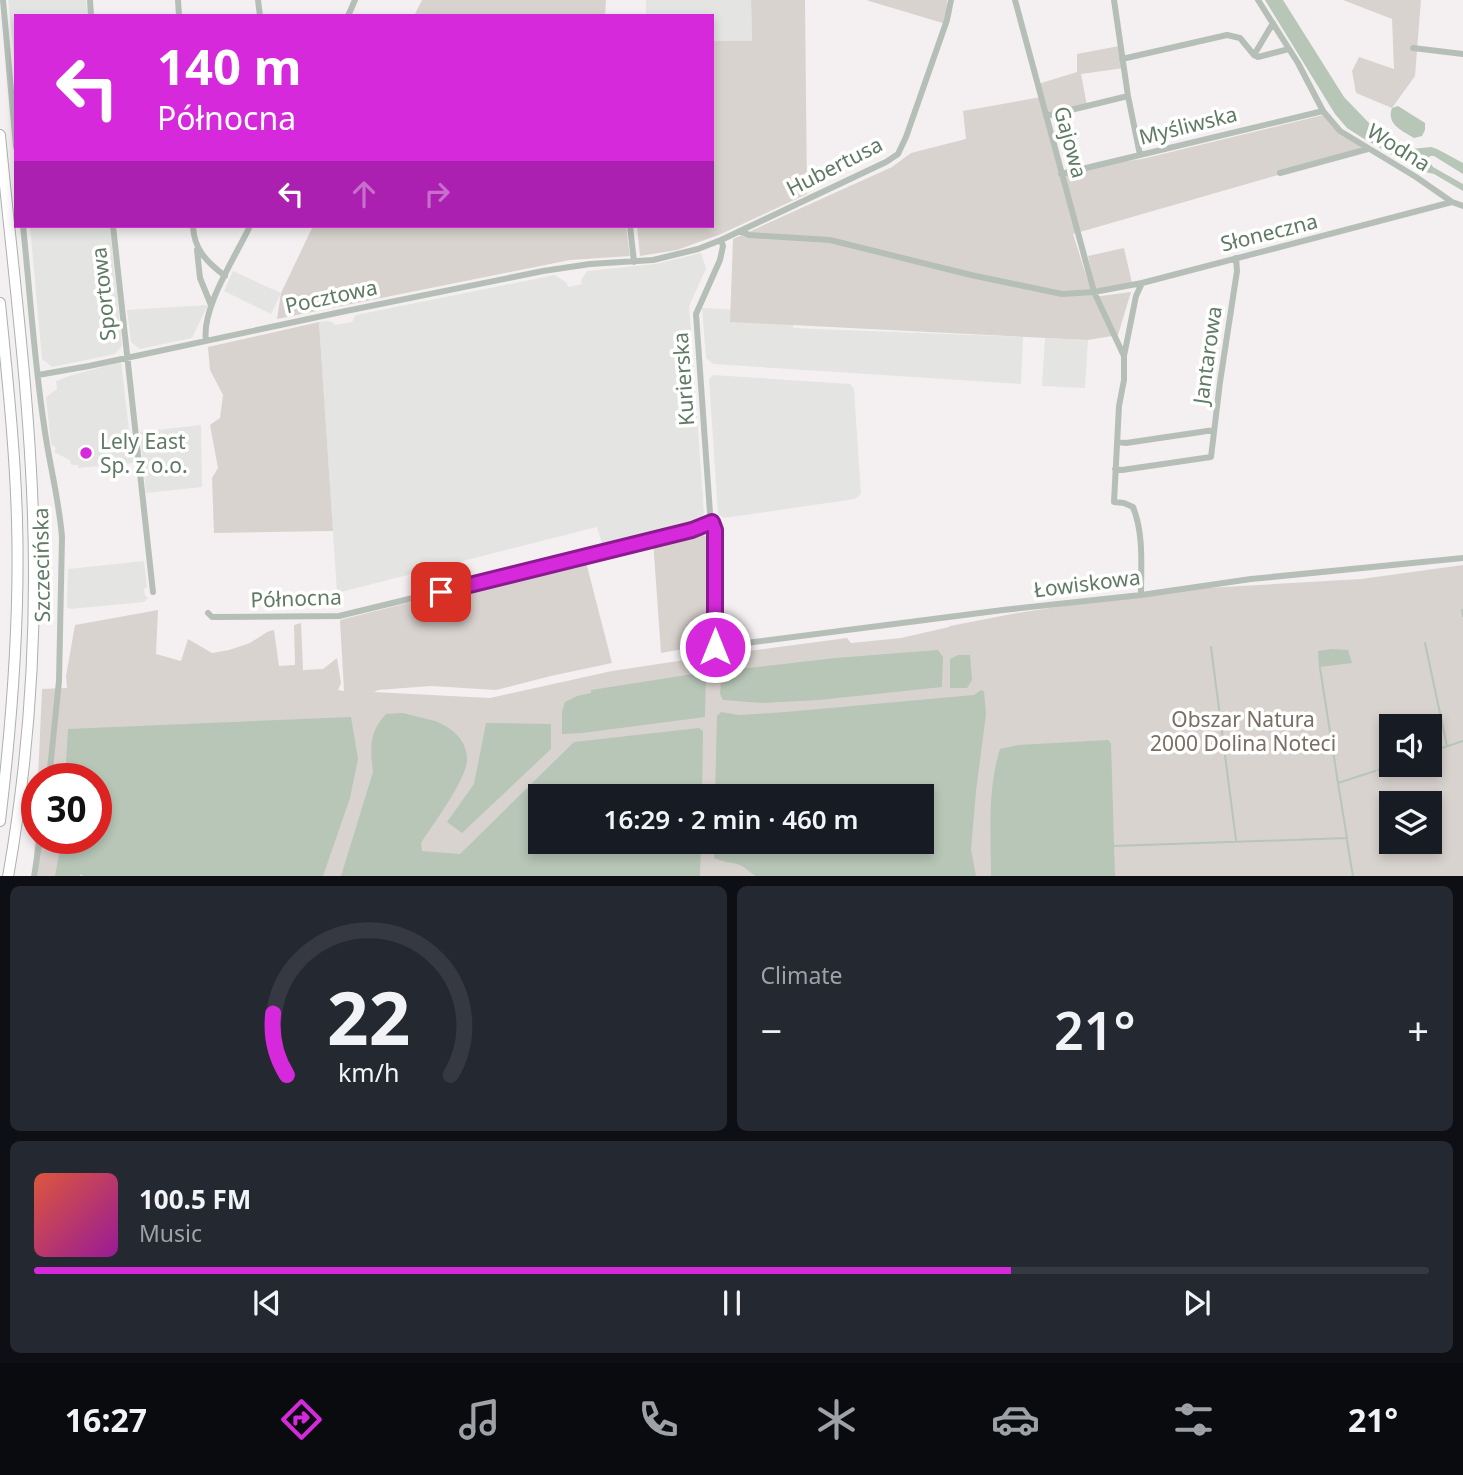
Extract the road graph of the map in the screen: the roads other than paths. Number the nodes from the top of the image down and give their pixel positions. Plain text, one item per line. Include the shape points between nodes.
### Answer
1 (3, 0) edge
2 (951, 0) edge
3 (1015, 0) edge
4 (1114, 0) edge
5 (1258, 0) edge
6 (1273, 23) junction
7 (1413, 48) dead end
8 (1289, 49) junction
9 (1463, 54) edge
10 (1254, 55) junction
11 (1122, 59) junction
12 (1128, 96) junction
13 (1323, 111) junction
14 (1046, 116) junction
15 (14, 124) edge
16 (0, 135) edge
17 (1368, 149) junction
18 (1140, 155) junction
19 (1280, 173) dead end
20 (1061, 174) junction
21 (1452, 202) junction
22 (1463, 206) edge
23 (23, 228) edge
24 (113, 228) edge
25 (193, 228) edge
26 (249, 228) edge
27 (630, 228) edge
28 (741, 231) junction
29 (722, 240) junction
30 (196, 246) junction
31 (1236, 258) junction
32 (634, 262) junction
33 (225, 276) junction
34 (1142, 283) junction
35 (1094, 292) junction
36 (0, 303) edge
37 (211, 305) junction
38 (206, 341) junction
39 (1124, 356) junction
40 (127, 358) junction
41 (38, 375) junction
42 (1214, 430) junction
43 (1116, 442) junction
44 (1115, 469) junction
45 (712, 522) junction
46 (1463, 558) edge
47 (153, 592) dead end
48 (1142, 595) junction
49 (208, 613) dead end
50 (715, 647) joint
51 (51, 763) edge
52 (0, 821) edge
53 (38, 854) edge
54 (8, 876) edge
55 (34, 876) edge

1 - 15 street
2 - 28 street, Hubertusa via 898,154
3 - 14 street, Gajowa
4 - 11 street
5 - 6 street, Wodna
6 - 8 street, Wodna
6 - 10 street
7 - 9 street
8 - 10 street
8 - 13 street, Wodna
10 - 11 street via 1240,38 1227,35
11 - 12 street
12 - 14 street
12 - 18 street
13 - 17 street, Wodna via 1340,131
13 - 18 street, Myśliwska
14 - 20 street, Gajowa
16 - 54 highway via 28,422 34,555 30,696
17 - 19 street
17 - 21 street, Wodna
18 - 20 street, Myśliwska
20 - 35 street, Gajowa
21 - 22 street, Wodna
21 - 31 street, Słoneczna
23 - 41 street, Szczecińska
24 - 40 street, Sportowa
25 - 30 street
26 - 33 street
27 - 32 street
28 - 29 street, Hubertusa
28 - 35 street, Słoneczna via 830,240 1062,294
29 - 32 street, Hubertusa
29 - 45 street, Kurierska via 720,260 696,314
30 - 33 street
30 - 37 street via 200,278
31 - 34 street, Słoneczna
31 - 42 street, Jantarowa
32 - 38 street, Pocztowa via 542,271
33 - 37 street
34 - 35 street, Słoneczna
34 - 39 street
35 - 39 street
36 - 52 highway via 15,472 18,568 13,698
37 - 38 street
38 - 40 street, Pocztowa
39 - 43 street
40 - 41 street, Pocztowa
40 - 47 street, Sportowa
41 - 51 street, Szczecińska via 62,537 59,681
42 - 43 street
42 - 44 street, Jantarowa via 1211,457
43 - 44 street
44 - 48 street via 1114,502 1133,507 1137,517
45 - 49 street, Północna via 339,617 212,617
45 - 50 street, Kurierska
46 - 48 street, Łowiskowa
48 - 50 street, Łowiskowa
53 - 55 street

